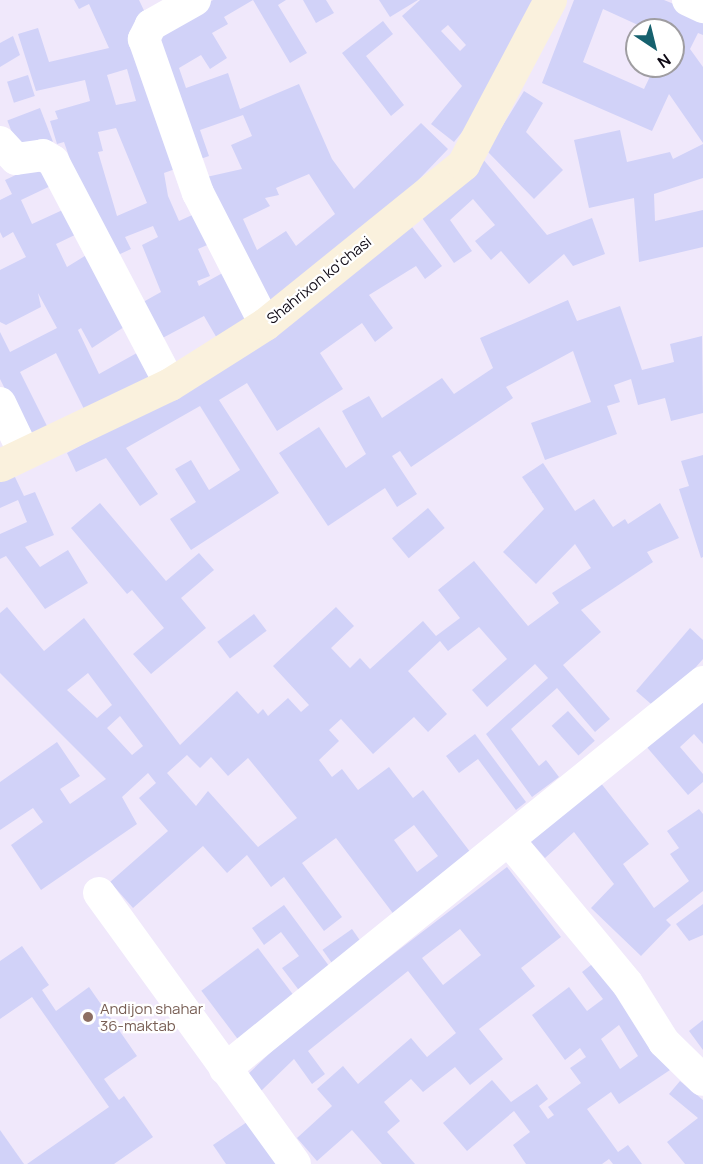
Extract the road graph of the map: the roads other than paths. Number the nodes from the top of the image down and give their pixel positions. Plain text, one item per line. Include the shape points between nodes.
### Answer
1 (195, 0) edge
2 (550, 0) edge
3 (688, 0) edge
4 (703, 7) edge
5 (0, 142) edge
6 (264, 324) junction
7 (170, 384) junction
8 (0, 403) edge
9 (12, 459) edge
10 (703, 682) edge
11 (511, 843) junction
12 (99, 893) dead end
13 (225, 1069) junction
14 (703, 1080) edge
15 (296, 1164) edge

1 - 6 street via 152,25 144,39 198,193
2 - 6 street, Shahrixon koʻchasi via 463,164
3 - 4 street
5 - 7 street via 16,159 43,155 53,161
6 - 7 street, Shahrixon koʻchasi
7 - 9 street, Shahrixon koʻchasi
8 - 9 street
10 - 11 street
11 - 13 street
11 - 14 street via 627,983 664,1042
12 - 13 street
13 - 15 street

